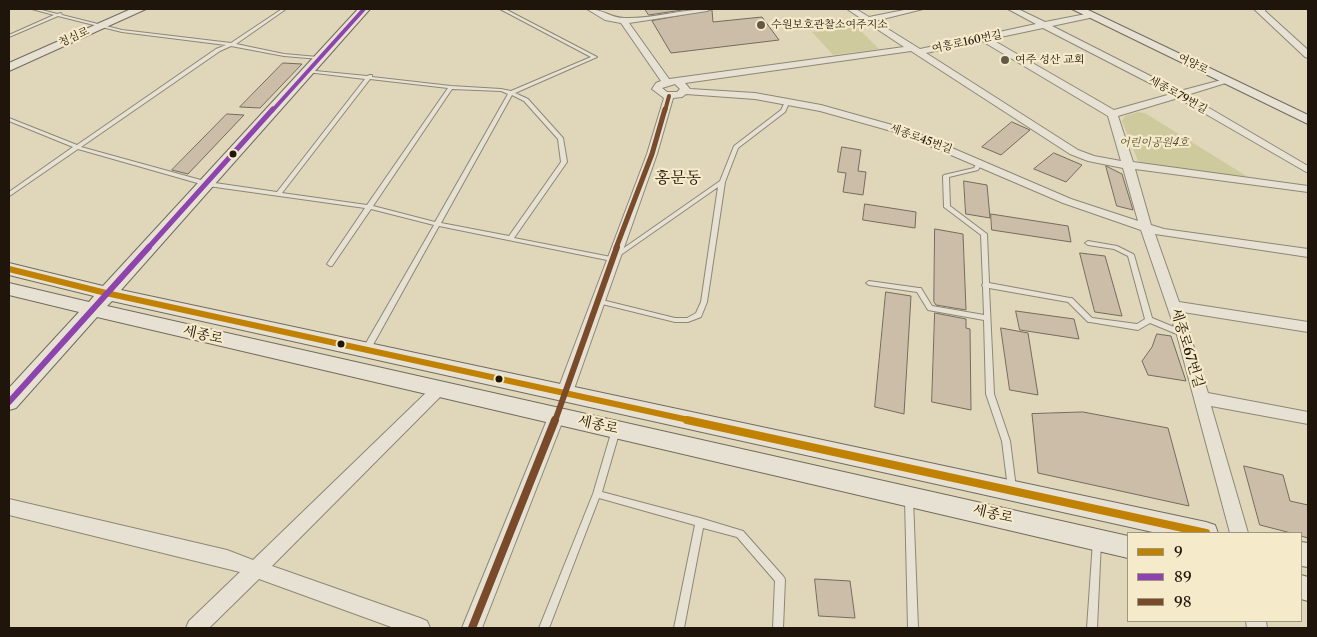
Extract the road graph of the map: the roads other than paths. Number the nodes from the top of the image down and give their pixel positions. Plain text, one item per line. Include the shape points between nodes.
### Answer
1 (34, 9) edge
2 (140, 9) edge
3 (284, 9) edge
4 (364, 9) edge
5 (502, 9) edge
6 (591, 9) edge
7 (704, 9) edge
8 (851, 9) edge
9 (919, 9) edge
10 (1012, 9) edge
11 (1078, 9) edge
12 (1262, 9) edge
13 (1091, 12) edge
14 (60, 14) junction
15 (868, 20) junction
16 (624, 21) junction
17 (101, 25) junction
18 (1045, 26) junction
19 (9, 36) edge
20 (983, 38) junction
21 (230, 44) junction
22 (917, 50) junction
23 (1308, 55) edge
24 (318, 58) junction
25 (9, 67) edge
26 (307, 70) junction
27 (370, 76) junction
28 (1226, 80) junction
29 (666, 82) junction
30 (451, 87) junction
31 (682, 87) junction
32 (511, 93) junction
33 (1177, 94) junction
34 (669, 96) junction
35 (787, 103) junction
36 (1113, 114) junction
37 (1308, 114) edge
38 (9, 119) edge
39 (1308, 120) edge
40 (76, 147) junction
41 (980, 162) junction
42 (1127, 165) junction
43 (1308, 170) edge
44 (722, 182) junction
45 (208, 184) junction
46 (1308, 190) edge
47 (279, 193) junction
48 (9, 194) edge
49 (370, 207) junction
50 (437, 224) junction
51 (1146, 227) junction
52 (511, 238) junction
53 (1088, 243) dead end
54 (1308, 252) edge
55 (612, 259) junction
56 (330, 264) dead end
57 (9, 269) edge
58 (869, 283) dead end
59 (985, 285) junction
60 (9, 289) edge
61 (106, 293) junction
62 (598, 302) junction
63 (1174, 306) junction
64 (91, 309) junction
65 (987, 318) junction
66 (1149, 320) junction
67 (1308, 327) edge
68 (1184, 334) junction
69 (366, 350) junction
70 (437, 391) junction
71 (565, 392) junction
72 (1202, 398) junction
73 (9, 402) edge
74 (557, 415) junction
75 (1308, 418) edge
76 (616, 429) junction
77 (1012, 491) junction
78 (597, 494) junction
79 (909, 494) junction
80 (9, 507) edge
81 (1014, 518) junction
82 (700, 522) junction
83 (1201, 532) edge
84 (1239, 532) edge
85 (1097, 540) junction
86 (1127, 547) edge
87 (257, 569) junction
88 (196, 628) edge
89 (420, 628) edge
90 (472, 628) edge
91 (544, 628) edge
92 (679, 628) edge
93 (778, 628) edge
94 (913, 628) edge
95 (1092, 628) edge

1 - 14 lane
2 - 17 street, 청심로
3 - 21 lane
4 - 24 street
5 - 32 lane via 594,57
6 - 16 street via 608,18
7 - 16 street
8 - 15 street, 여흥로160번길
9 - 15 street
10 - 18 street
11 - 13 street, 여양로
12 - 23 street via 1258,9
13 - 18 street, 여흥로160번길
13 - 28 street, 여양로
13 - 37 street, 여양로
14 - 17 lane
14 - 19 lane
15 - 22 street, 여흥로160번길
16 - 29 street
17 - 21 lane via 122,31
17 - 25 street, 청심로
18 - 20 street, 여흥로160번길
18 - 33 street, 세종로79번길
20 - 22 street, 여흥로160번길
20 - 36 street
21 - 24 lane via 284,56
21 - 40 lane
22 - 31 street via 690,79
22 - 42 street via 1074,152 1092,159
24 - 26 street
26 - 27 lane
26 - 45 street
27 - 30 lane
27 - 47 lane
28 - 33 street
28 - 39 street, 여양로
29 - 31 street, 세종로45번길
29 - 34 street via 657,89
30 - 32 lane
30 - 49 lane
31 - 34 street via 679,95
31 - 35 street, 세종로45번길
32 - 50 lane
32 - 52 lane via 526,100 561,139 564,162
33 - 36 street
33 - 43 street, 세종로79번길
34 - 55 street via 652,154
35 - 41 street, 세종로45번길 via 821,108 906,132
35 - 44 lane via 783,111 736,147
36 - 42 street, 세종로67번길
38 - 40 lane
40 - 45 lane
40 - 48 lane
41 - 51 street, 세종로45번길 via 1067,201
41 - 59 lane via 976,169 946,176 947,207 984,234
42 - 46 street
42 - 51 street, 세종로67번길
44 - 55 lane
44 - 62 lane via 704,302 699,315 688,320 675,320
45 - 47 lane
45 - 61 street
47 - 49 lane
49 - 50 lane
49 - 56 lane
50 - 52 lane
50 - 69 lane
51 - 54 street via 1163,233
51 - 63 street, 세종로67번길
52 - 55 lane
53 - 66 lane via 1115,247 1130,254
55 - 62 street
57 - 61 street
58 - 65 lane via 919,290 930,308
59 - 65 lane
59 - 66 lane via 1070,300 1090,320 1138,327
60 - 64 street, 세종로
61 - 64 street
61 - 69 street
62 - 71 street
63 - 67 street
63 - 68 street, 세종로67번길
64 - 70 street, 세종로
64 - 73 street
65 - 77 lane via 990,394 1006,441
66 - 68 lane
68 - 72 street, 세종로67번길
69 - 71 street
70 - 74 street, 세종로
70 - 87 street
71 - 74 street
71 - 77 street
72 - 75 street
72 - 84 street, 세종로67번길
74 - 76 street, 세종로
74 - 90 street
76 - 78 lane
76 - 79 street, 세종로
77 - 81 street
77 - 83 street
78 - 82 lane
78 - 91 lane
79 - 81 street, 세종로
79 - 94 lane
80 - 87 street via 228,559
81 - 85 street, 세종로
82 - 92 lane
82 - 93 lane via 740,534 780,579
85 - 86 street, 세종로
85 - 95 lane
87 - 88 street
87 - 89 street

